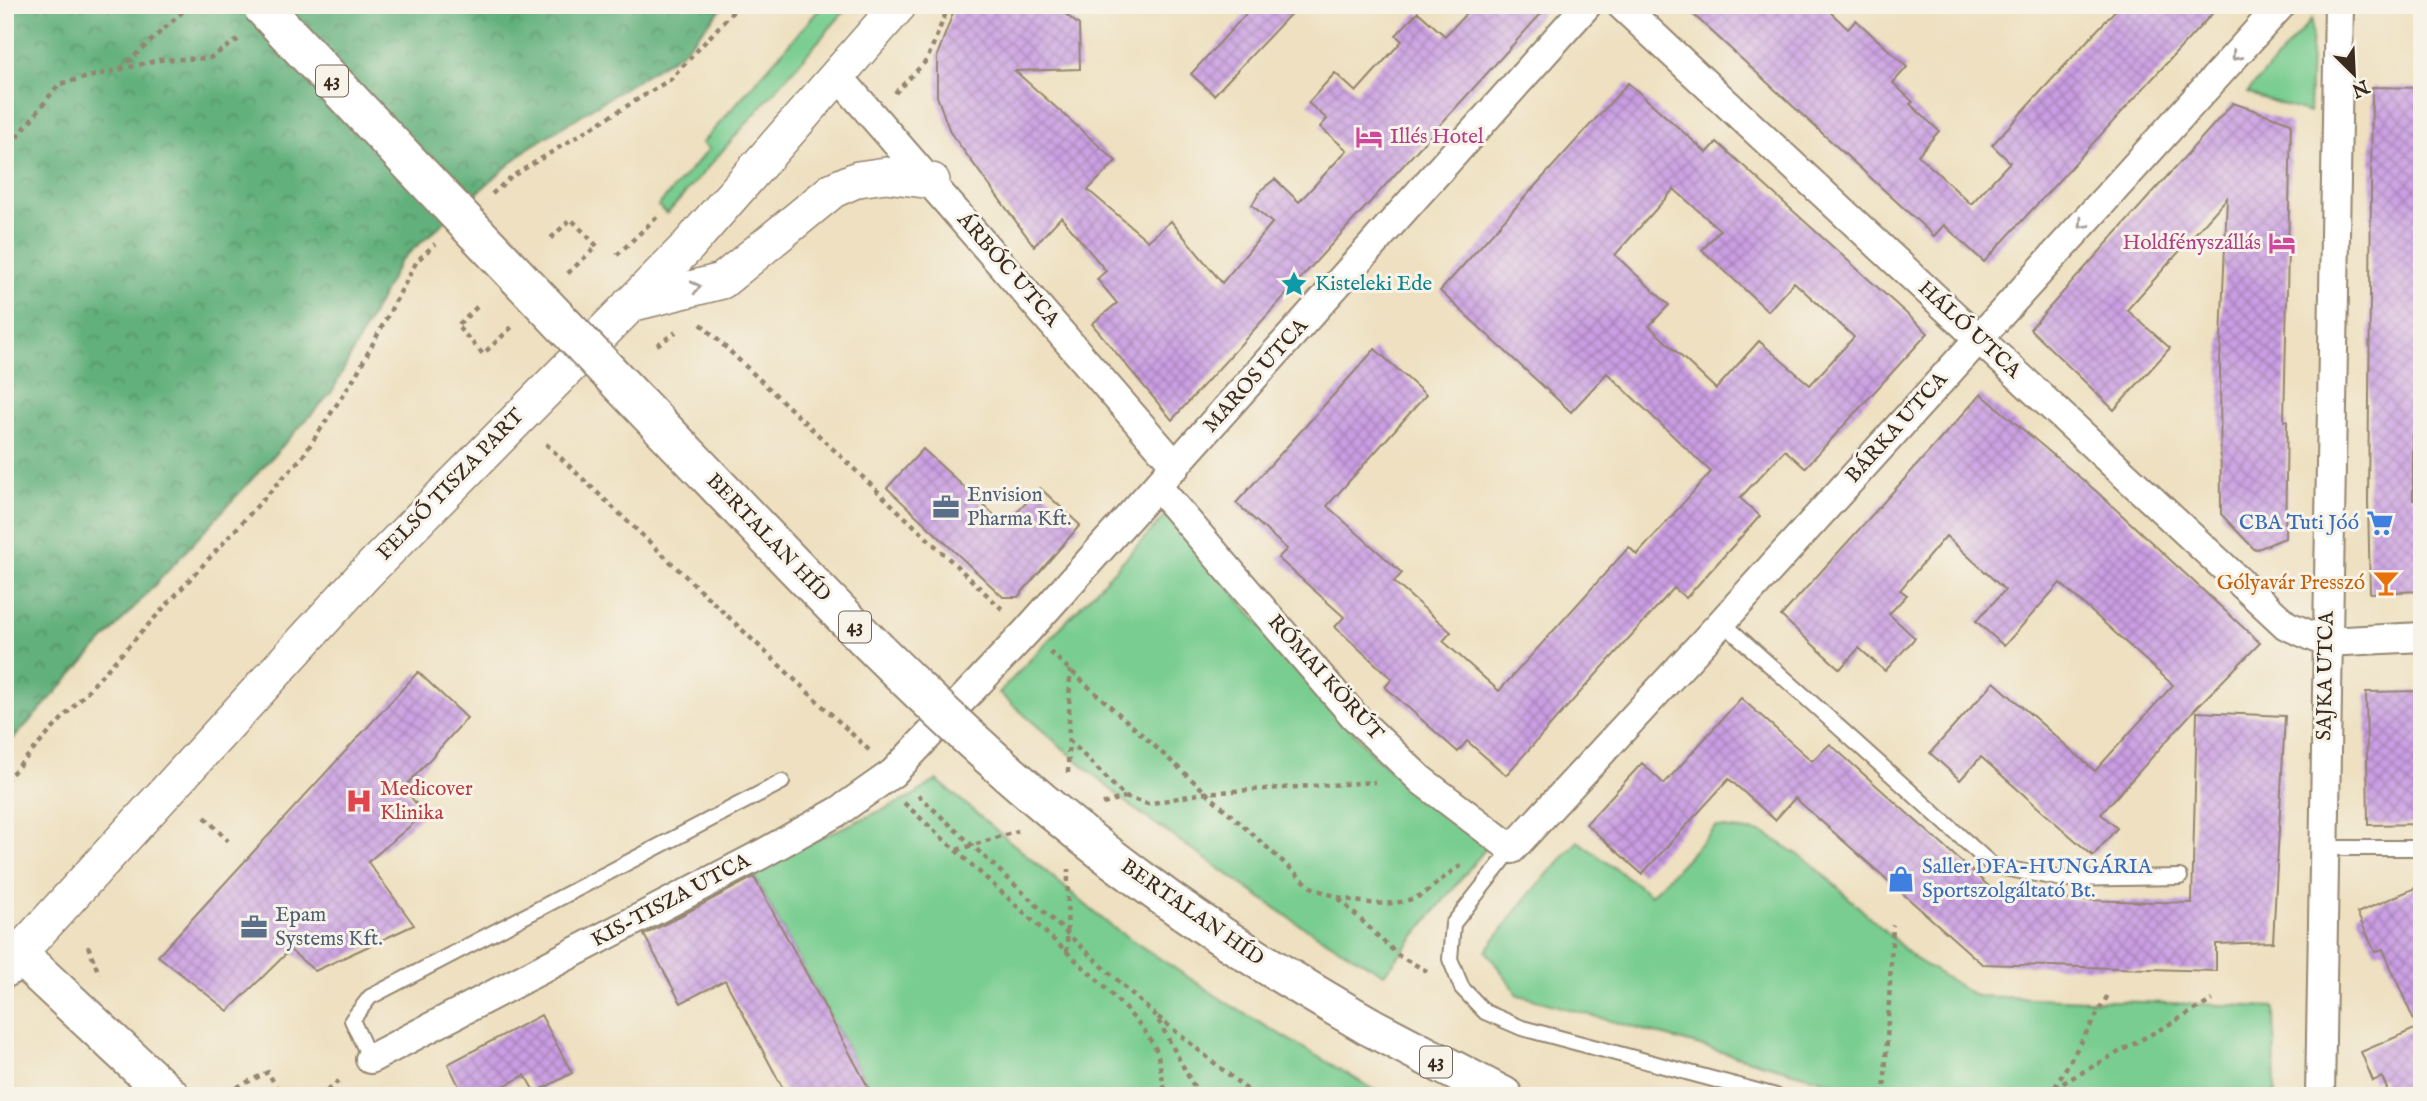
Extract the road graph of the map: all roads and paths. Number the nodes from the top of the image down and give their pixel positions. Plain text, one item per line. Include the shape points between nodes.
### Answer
1 (190, 5) edge
2 (739, 5) edge
3 (899, 5) edge
4 (950, 5) edge
5 (1587, 5) edge
6 (1621, 5) edge
7 (2281, 5) edge
8 (2339, 5) edge
9 (253, 20) edge
10 (120, 70) junction
11 (838, 76) junction
12 (873, 115) junction
13 (5, 153) edge
14 (932, 181) junction
15 (490, 196) dead end
16 (657, 216) dead end
17 (551, 237) dead end
18 (438, 242) dead end
19 (617, 255) dead end
20 (573, 283) dead end
21 (630, 304) junction
22 (477, 307) dead end
23 (695, 318) dead end
24 (522, 332) dead end
25 (1978, 338) junction
26 (546, 444) dead end
27 (1166, 476) junction
28 (1722, 622) junction
29 (1026, 632) junction
30 (2422, 637) edge
31 (2326, 642) junction
32 (952, 713) joint
33 (886, 777) junction
34 (1421, 780) junction
35 (5, 781) edge
36 (782, 782) dead end
37 (1203, 793) junction
38 (205, 817) dead end
39 (228, 841) dead end
40 (2322, 848) junction
41 (2422, 848) edge
42 (1512, 849) junction
43 (2180, 877) dead end
44 (1339, 899) junction
45 (1893, 925) dead end
46 (12, 961) edge
47 (1462, 988) junction
48 (2108, 995) dead end
49 (2213, 1000) dead end
50 (1156, 1016) junction
51 (370, 1059) joint
52 (2054, 1088) junction
53 (1252, 1095) edge
54 (170, 1096) edge
55 (219, 1096) edge
56 (281, 1096) edge
57 (1166, 1096) edge
58 (1199, 1096) edge
59 (1503, 1096) edge
60 (1776, 1096) edge
61 (1884, 1096) edge
62 (2050, 1096) edge
63 (2320, 1096) edge

1 - 10 path
2 - 15 path via 671,79 511,177
3 - 11 street, FELSŐ TISZA PART
4 - 12 path via 927,60
5 - 27 street, MAROS UTCA
6 - 25 street, HÁLÓ UTCA
7 -> 25 street, BÁRKA UTCA
8 - 31 street, SAJKA UTCA
9 - 10 path via 211,58 159,60
9 - 59 main road, BERTALAN HÍD / 43, bridge via 923,696 1051,809 1144,883 1250,956 1369,1027
10 - 13 path via 59,84
11 - 12 street, ÁRBÓC UTCA
11 - 21 street, FELSŐ TISZA PART via 688,246
12 - 14 street, ÁRBÓC UTCA
21 -> 14 street via 722,281 833,190 858,179 886,175
14 - 27 street, ÁRBÓC UTCA
16 - 19 path
17 - 20 path via 570,219 597,246 565,275
18 - 35 path via 417,261 356,375 303,456
21 - 46 street, FELSŐ TISZA PART via 364,575
22 - 24 path via 457,327 483,354 514,325
23 - 29 path
25 - 28 street, BÁRKA UTCA
25 - 31 street, HÁLÓ UTCA via 2286,625
26 - 33 path
27 - 29 street, MAROS UTCA
27 - 34 street, RÓMAI KÖRÚT via 1354,716
28 - 42 street, BÁRKA UTCA
28 - 43 lane via 1993,866 2063,879
29 - 32 street, MAROS UTCA
30 - 31 street
31 - 40 street, SAJKA UTCA
32 - 33 street, KIS-TISZA UTCA
33 - 50 path
33 - 51 street, KIS-TISZA UTCA via 839,811 762,854
33 - 57 path via 1143,1028 1157,1051
34 - 37 path
34 - 42 street, RÓMAI KÖRÚT
36 - 51 lane via 370,997 352,1020
37 - 37 path via 1101,698 1070,669 1069,740 1125,797 1148,804
37 - 44 path via 1311,887
38 - 39 path
40 - 41 lane
40 - 63 street, SAJKA UTCA
42 - 44 path via 1454,868 1416,897 1377,903
42 - 47 lane via 1453,925 1450,959
44 - 47 path via 1399,956
45 - 61 path
46 - 54 main road
47 - 60 lane via 1485,1012 1521,1028
48 - 52 path
49 - 52 path
50 - 53 path
50 - 58 path
52 - 62 path
55 - 56 path via 268,1072

